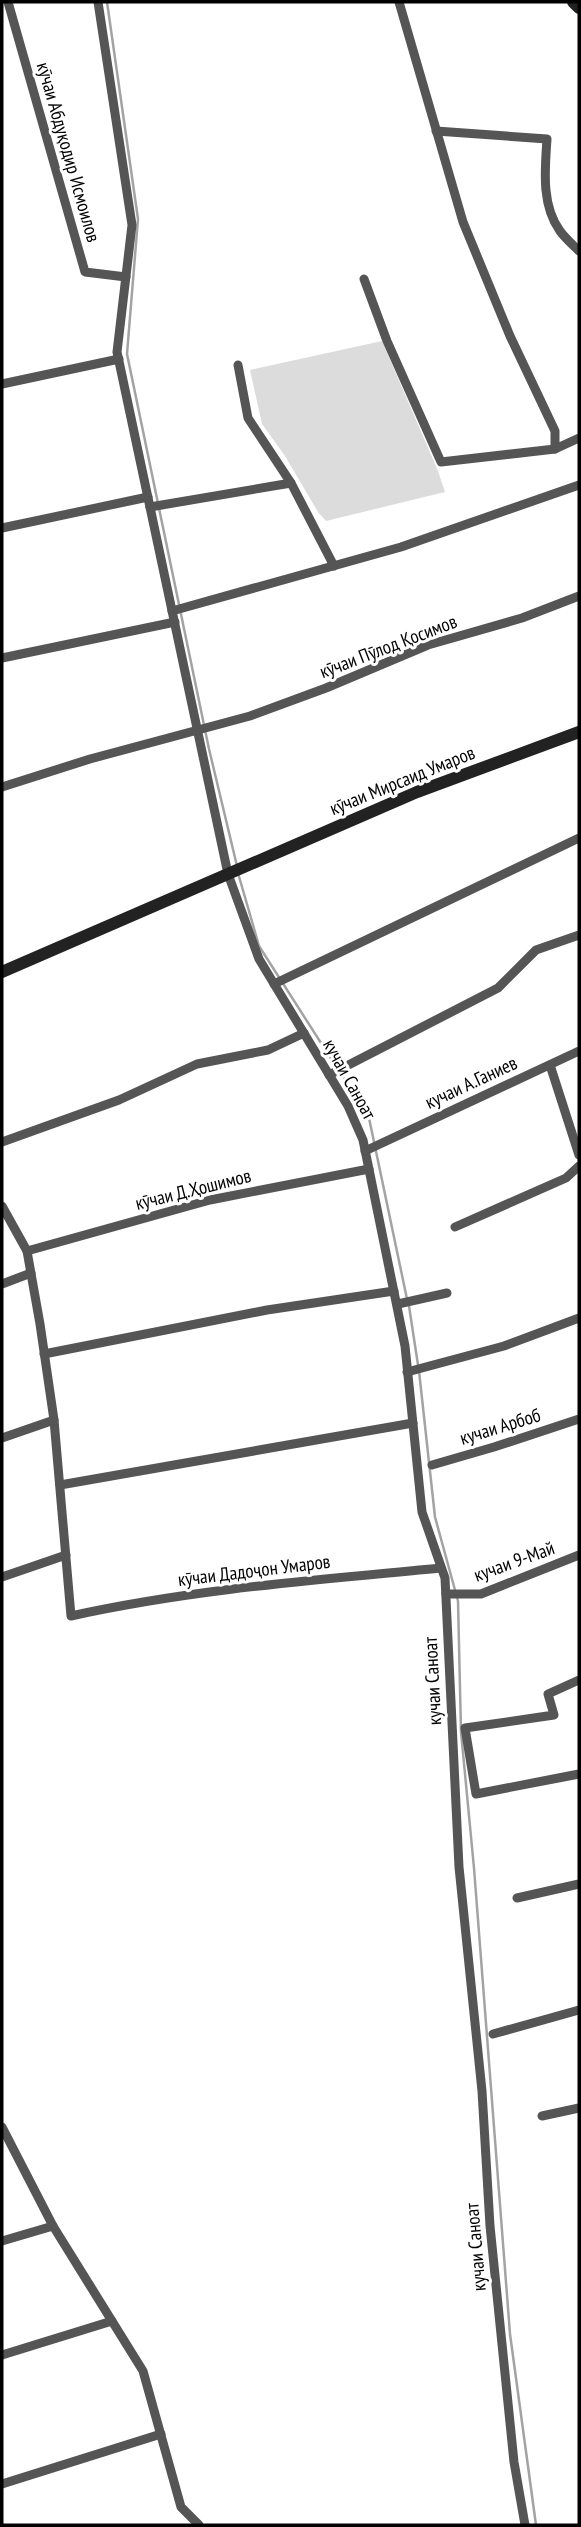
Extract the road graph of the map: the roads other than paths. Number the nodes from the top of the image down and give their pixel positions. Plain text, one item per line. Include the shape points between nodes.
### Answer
1 (8, 2) edge
2 (98, 2) edge
3 (399, 2) edge
4 (573, 2) edge
5 (579, 8) edge
6 (436, 131) junction
7 (579, 251) edge
8 (126, 277) junction
9 (364, 279) dead end
10 (119, 359) junction
11 (239, 365) dead end
12 (2, 384) edge
13 (579, 438) edge
14 (555, 449) junction
15 (292, 483) junction
16 (579, 485) edge
17 (148, 497) junction
18 (150, 507) junction
19 (2, 528) edge
20 (334, 566) junction
21 (579, 596) edge
22 (177, 609) junction
23 (175, 622) junction
24 (2, 658) edge
25 (202, 730) junction
26 (579, 732) edge
27 (2, 787) edge
28 (579, 838) edge
29 (234, 871) junction
30 (579, 935) edge
31 (2, 972) edge
32 (278, 982) junction
33 (304, 1033) junction
34 (579, 1051) edge
35 (550, 1065) junction
36 (336, 1072) junction
37 (2, 1142) edge
38 (371, 1149) junction
39 (579, 1155) edge
40 (579, 1166) edge
41 (369, 1168) junction
42 (2, 1206) edge
43 (455, 1227) dead end
44 (27, 1251) junction
45 (31, 1273) junction
46 (2, 1284) edge
47 (394, 1291) junction
48 (447, 1293) dead end
49 (405, 1303) junction
50 (579, 1318) edge
51 (44, 1354) junction
52 (415, 1370) junction
53 (579, 1419) edge
54 (54, 1420) junction
55 (413, 1423) junction
56 (2, 1438) edge
57 (432, 1465) dead end
58 (60, 1485) junction
59 (66, 1555) junction
60 (579, 1555) edge
61 (441, 1568) junction
62 (2, 1577) edge
63 (452, 1594) junction
64 (579, 1681) edge
65 (579, 1774) edge
66 (579, 1884) edge
67 (517, 1898) dead end
68 (579, 2010) edge
69 (493, 2034) dead end
70 (579, 2108) edge
71 (542, 2116) dead end
72 (3, 2131) edge
73 (53, 2226) junction
74 (2, 2241) edge
75 (112, 2321) junction
76 (2, 2355) edge
77 (161, 2434) junction
78 (2, 2484) edge
79 (199, 2525) edge
80 (525, 2525) edge

1 - 8 street, кӯчаи Абдуқодир Исмоилов via 85,272
2 - 8 street, кучаи Саноат via 132,225
3 - 6 street
4 - 5 street
6 - 7 street via 547,139 547,199 559,230
6 - 14 street via 468,234 555,431
8 - 10 street, кучаи Саноат
9 - 14 street via 441,462
10 - 12 street
10 - 17 street, кучаи Саноат
11 - 15 street via 248,418
13 - 14 street
15 - 18 street
15 - 20 street
16 - 20 street
17 - 18 street, кучаи Саноат
17 - 19 street
18 - 22 street, кучаи Саноат
20 - 22 street
21 - 25 street, кӯчаи Пӯлод Қосимов via 428,645 326,688
22 - 23 street, кучаи Саноат
23 - 24 street
23 - 25 street, кучаи Саноат
25 - 27 street, кӯчаи Пӯлод Қосимов
25 - 29 street, кучаи Саноат
26 - 29 street, кӯчаи Мирсаид Умаров via 417,792
28 - 32 street
29 - 31 street, кӯчаи Мирсаид Умаров
29 - 32 street, кучаи Саноат via 259,959
30 - 36 street via 536,950 498,988
32 - 33 street, кучаи Саноат
33 - 36 street, кучаи Саноат
33 - 37 street via 268,1049 197,1064 119,1100
34 - 35 street, кучаи А.Ганиев
35 - 38 street, кучаи А.Ганиев
35 - 39 street
36 - 38 street, кучаи Саноат via 363,1140
38 - 41 street, кучаи Саноат
40 - 43 street via 566,1178
41 - 44 street, кӯчаи Д.Ҳошимов via 211,1200
41 - 47 street, кучаи Саноат
42 - 44 street
44 - 45 street
45 - 46 street
45 - 51 street
47 - 49 street, кучаи Саноат
47 - 51 street via 267,1310
48 - 49 street
49 - 52 street, кучаи Саноат
50 - 52 street via 504,1346
51 - 54 street
52 - 55 street, кучаи Саноат
53 - 57 street, кучаи Арбоб
54 - 56 street
54 - 58 street
55 - 58 street
55 - 61 street, кучаи Саноат via 422,1512
58 - 59 street
59 - 61 street, кӯчаи Дадоҷон Умаров via 71,1616 270,1584
59 - 62 street
60 - 63 street, кучаи 9-Май via 481,1594
61 - 63 street, кучаи Саноат
63 - 80 street, кучаи Саноат via 459,1867 482,2091 490,2226 514,2462
64 - 65 street via 548,1694 554,1715 466,1728 476,1794
66 - 67 street
68 - 69 street
70 - 71 street
72 - 73 street
73 - 74 street
73 - 75 street
75 - 76 street
75 - 77 street via 143,2371
77 - 78 street
77 - 79 street via 181,2507

